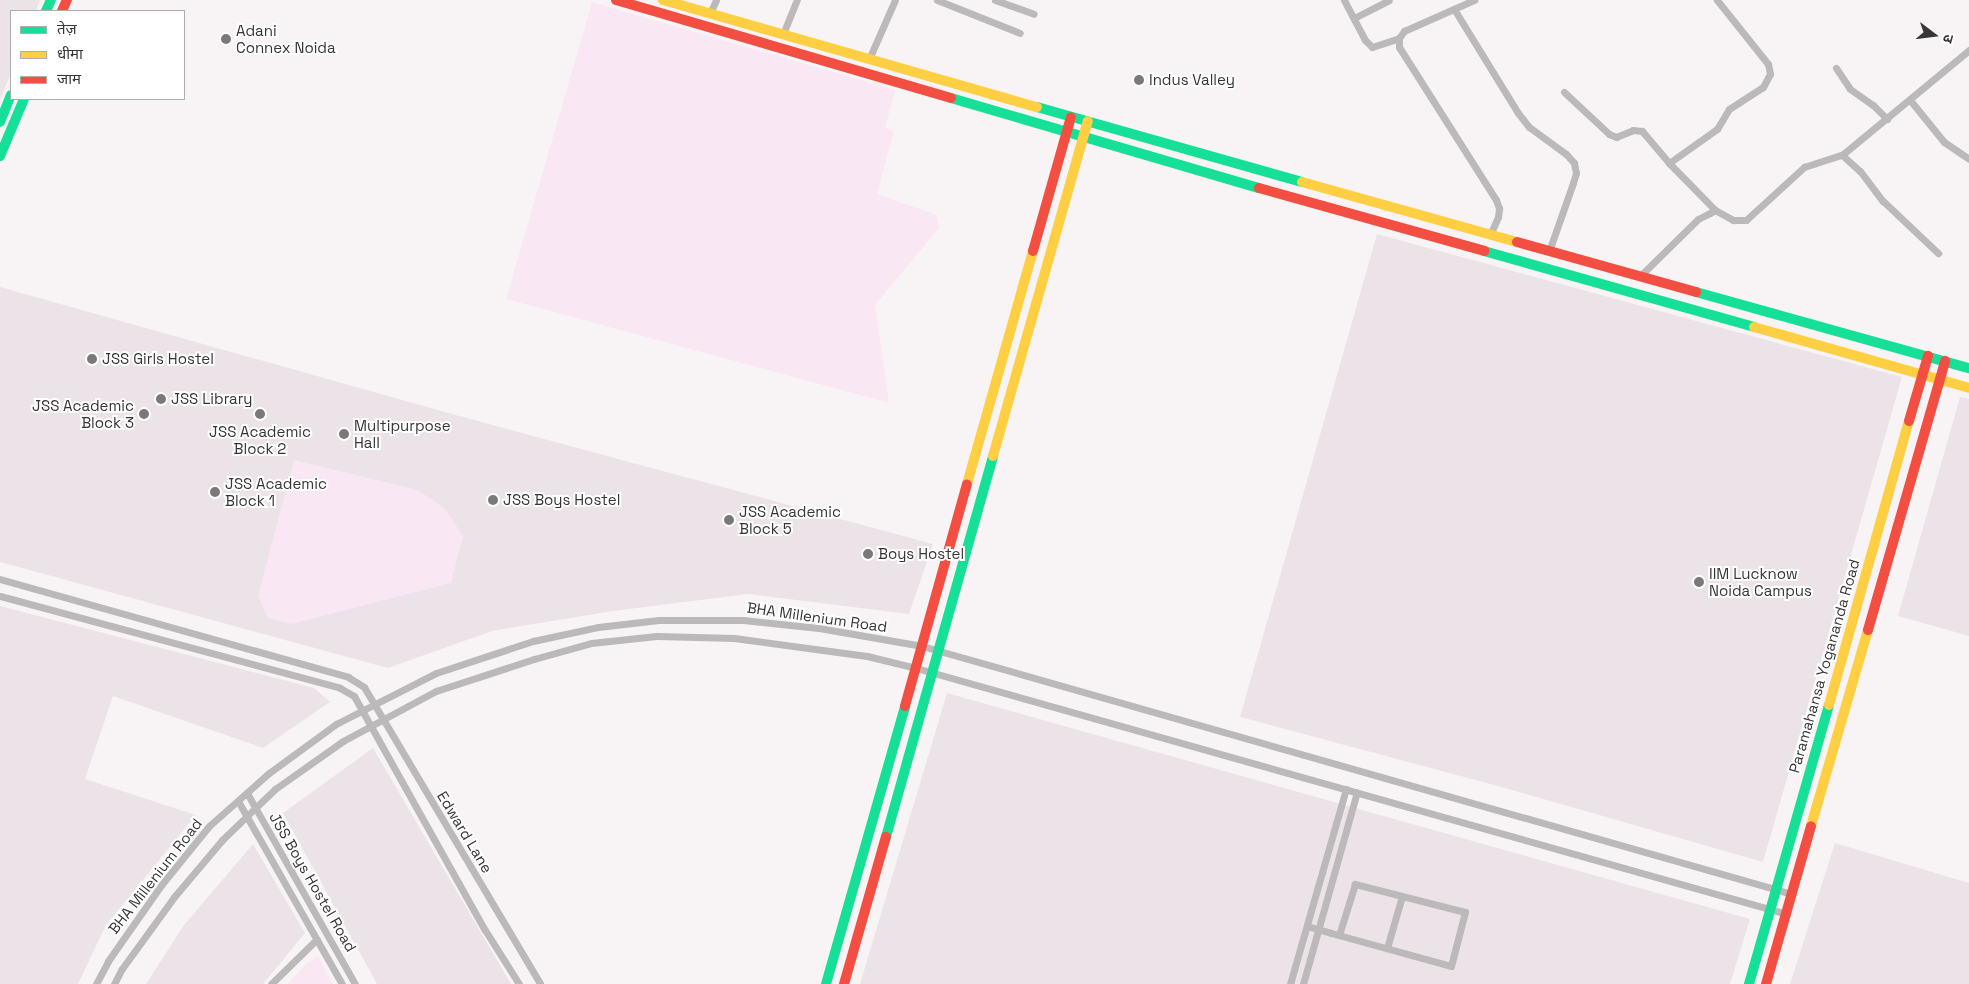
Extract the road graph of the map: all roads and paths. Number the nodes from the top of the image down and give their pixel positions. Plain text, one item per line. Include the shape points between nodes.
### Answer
1 (616, 0) edge
2 (663, 0) edge
3 (716, 0) edge
4 (796, 0) edge
5 (895, 0) edge
6 (937, 0) edge
7 (995, 0) edge
8 (1344, 0) edge
9 (1389, 0) edge
10 (1472, 0) edge
11 (1720, 1) edge
12 (952, 3) edge
13 (1454, 9) junction
14 (710, 13) junction
15 (1034, 14) dead end
16 (1354, 18) junction
17 (1020, 33) dead end
18 (783, 34) junction
19 (1399, 38) junction
20 (1969, 50) edge
21 (869, 58) junction
22 (1836, 68) dead end
23 (1564, 92) dead end
24 (10, 97) edge
25 (24, 100) edge
26 (1910, 100) junction
27 (1071, 117) junction
28 (1887, 119) junction
29 (0, 122) edge
30 (1088, 122) junction
31 (1067, 132) junction
32 (1084, 137) junction
33 (2, 144) edge
34 (1842, 155) junction
35 (0, 156) edge
36 (1969, 159) edge
37 (1669, 163) junction
38 (1715, 210) junction
39 (1490, 234) junction
40 (1549, 251) junction
41 (1938, 252) dead end
42 (1640, 276) junction
43 (1635, 293) junction
44 (1928, 356) junction
45 (1945, 362) junction
46 (1969, 368) edge
47 (1922, 374) junction
48 (1940, 380) junction
49 (1969, 388) edge
50 (0, 579) edge
51 (0, 596) edge
52 (922, 646) junction
53 (938, 651) junction
54 (916, 668) junction
55 (932, 672) junction
56 (374, 705) junction
57 (363, 710) junction
58 (382, 720) junction
59 (371, 726) junction
60 (1346, 789) junction
61 (1357, 792) junction
62 (247, 793) junction
63 (238, 801) junction
64 (255, 808) junction
65 (246, 816) junction
66 (1776, 889) junction
67 (1792, 894) junction
68 (1402, 896) junction
69 (1770, 909) junction
70 (1786, 914) junction
71 (1307, 926) junction
72 (1318, 930) junction
73 (1339, 935) junction
74 (317, 939) junction
75 (1387, 948) junction
76 (343, 963) junction
77 (334, 969) junction
78 (96, 984) edge
79 (114, 984) edge
80 (271, 984) edge
81 (342, 984) edge
82 (355, 984) edge
83 (519, 984) edge
84 (540, 984) edge
85 (826, 984) edge
86 (844, 984) edge
87 (1290, 984) edge
88 (1303, 984) edge
89 (1749, 984) edge
90 (1766, 984) edge

1 - 31 street
2 - 14 street
3 - 14 street
4 - 18 street
5 - 21 street
6 - 12 street
7 - 15 street
8 - 16 street
9 - 16 street
10 - 13 street
11 - 37 street via 1768,64 1768,81 1729,109 1717,129
12 - 17 street
13 - 19 street via 1404,31
13 - 40 street via 1518,113 1529,127 1574,163 1573,184
14 - 18 street
16 - 19 street via 1364,40 1372,47
18 - 21 street
19 - 39 street via 1399,47 1496,200 1498,217
20 - 26 street
21 - 27 street
22 - 28 street via 1850,89 1873,104
23 - 37 street via 1609,134 1616,136 1633,130 1642,131
24 - 29 street
25 - 33 street
26 - 28 street
26 - 36 street via 1944,142
27 - 30 street
27 - 31 street
28 - 34 street
30 - 32 street
30 - 39 street
31 - 32 street
31 - 52 street
32 - 43 street
32 - 53 street
33 - 35 street
34 - 38 street via 1804,167 1746,220 1733,220
34 - 41 street via 1860,171 1882,201
37 - 38 street
38 - 42 street via 1698,220
39 - 40 street
40 - 42 street
42 - 43 street
42 - 44 street
43 - 47 street
44 - 45 street
44 - 47 street, Paramahansa Yogananda Road
45 - 46 street
45 - 48 street
47 - 48 street
47 - 66 street, Paramahansa Yogananda Road
48 - 49 street
48 - 67 street
50 - 56 street, Edward Lane via 348,677 364,688
51 - 57 street, Edward Lane via 340,688 354,696
52 - 53 street, BHA Millenium Road
52 - 54 street
52 - 56 street, BHA Millenium Road via 819,628 743,620 658,620 598,627 533,641 436,673
53 - 55 street
53 - 66 street, BHA Millenium Road
54 - 55 street, BHA Millenium Road
54 - 58 street, BHA Millenium Road via 867,656 734,638 657,636 591,644 534,659 436,691
54 - 85 street
55 - 60 street, BHA Millenium Road
55 - 86 street
56 - 57 street, BHA Millenium Road
56 - 58 street, Edward Lane
57 - 59 street, Edward Lane
57 - 62 street, BHA Millenium Road via 336,724
58 - 59 street, BHA Millenium Road
58 - 84 street, Edward Lane
59 - 64 street, BHA Millenium Road via 342,741 275,788
59 - 83 street, Edward Lane via 485,930
60 - 61 street, BHA Millenium Road
60 - 71 street
61 - 69 street, BHA Millenium Road
61 - 72 street
62 - 63 street, BHA Millenium Road
62 - 64 street, JSS Boys Hostel Road
63 - 65 street, JSS Boys Hostel Road
63 - 78 street, BHA Millenium Road via 209,826 162,884 108,961
64 - 65 street, BHA Millenium Road
64 - 76 street, JSS Boys Hostel Road
65 - 74 street, JSS Boys Hostel Road
65 - 79 street, BHA Millenium Road via 174,897
66 - 67 street, BHA Millenium Road
66 - 69 street, Paramahansa Yogananda Road
67 - 70 street
68 - 73 street via 1354,884
68 - 75 street
68 - 75 street via 1465,912 1451,966
69 - 70 street, BHA Millenium Road
69 - 89 street, Paramahansa Yogananda Road
70 - 90 street
71 - 72 street
71 - 87 street
72 - 73 street
72 - 88 street
73 - 75 street
74 - 77 street, JSS Boys Hostel Road
74 - 80 street
76 - 77 street
76 - 82 street, JSS Boys Hostel Road
77 - 81 street, JSS Boys Hostel Road

